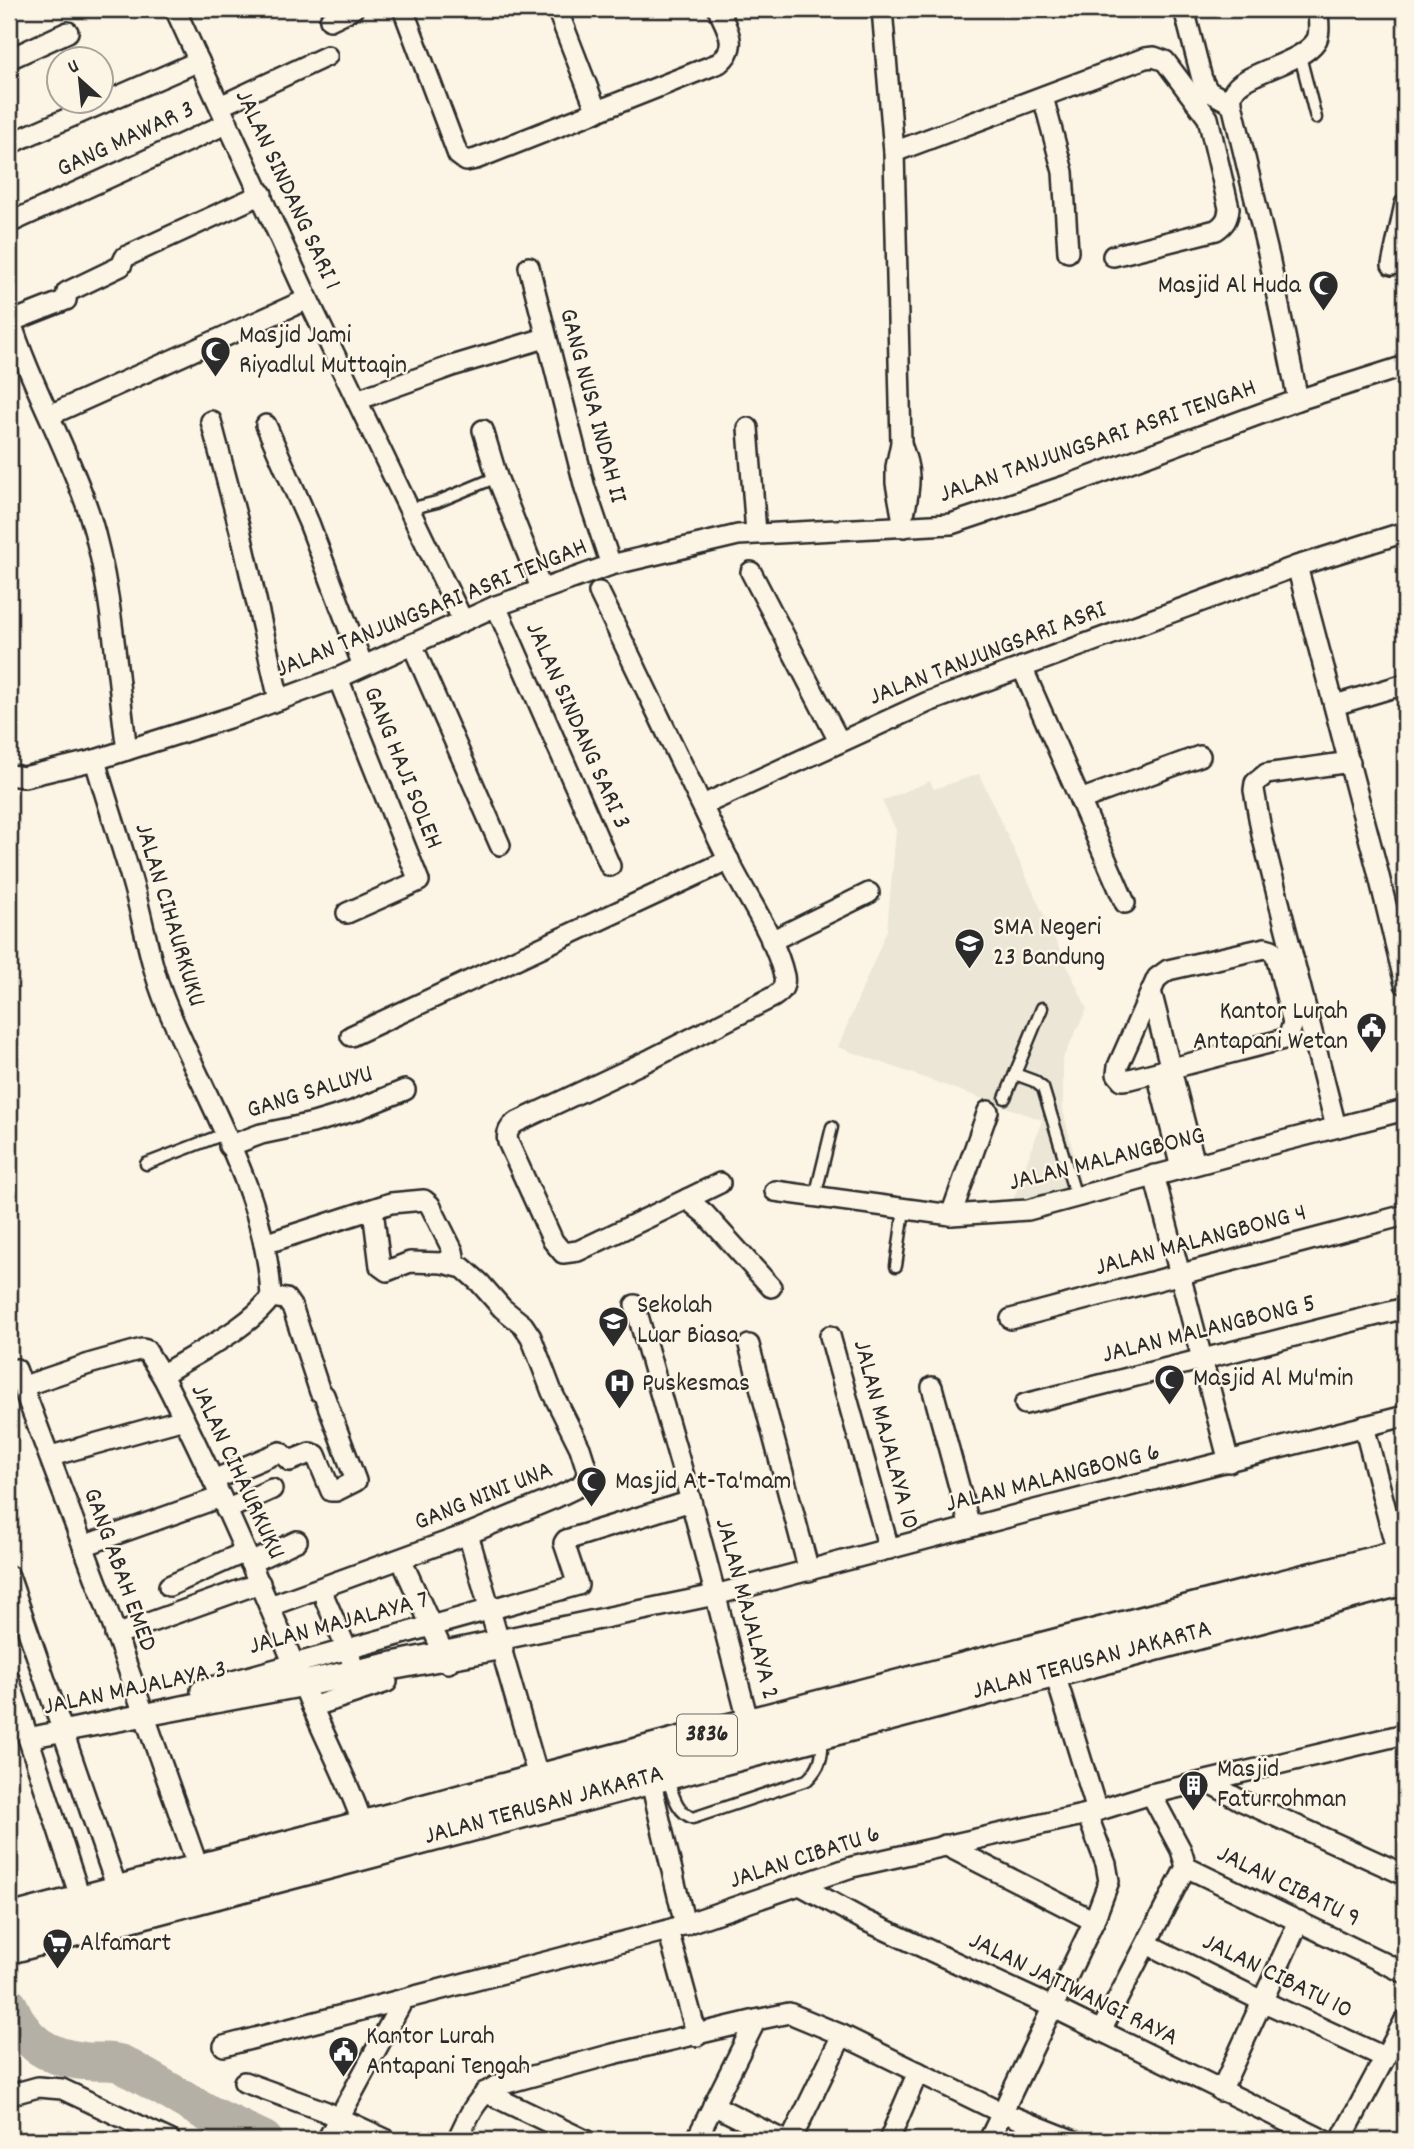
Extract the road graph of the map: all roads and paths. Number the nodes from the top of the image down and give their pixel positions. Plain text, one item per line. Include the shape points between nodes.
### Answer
1 (175, 9) edge
2 (354, 9) edge
3 (403, 9) edge
4 (557, 9) edge
5 (718, 9) edge
6 (882, 9) edge
7 (1184, 9) edge
8 (1318, 9) edge
9 (330, 20) dead end
10 (68, 32) dead end
11 (1300, 55) junction
12 (327, 56) dead end
13 (9, 59) edge
14 (199, 61) junction
15 (1043, 97) junction
16 (1232, 104) junction
17 (597, 112) junction
18 (224, 115) junction
19 (1317, 118) dead end
20 (9, 144) edge
21 (894, 152) junction
22 (262, 194) junction
23 (1405, 204) edge
24 (9, 223) edge
25 (1068, 253) dead end
26 (1114, 256) dead end
27 (1392, 265) dead end
28 (529, 267) dead end
29 (309, 299) junction
30 (10, 319) edge
31 (545, 338) junction
32 (1405, 366) edge
33 (357, 400) junction
34 (1298, 400) junction
35 (50, 415) junction
36 (211, 421) dead end
37 (266, 425) dead end
38 (748, 428) dead end
39 (483, 430) dead end
40 (497, 477) junction
41 (409, 509) junction
42 (904, 521) junction
43 (1405, 532) edge
44 (756, 533) junction
45 (610, 561) junction
46 (1297, 566) junction
47 (751, 572) dead end
48 (541, 588) junction
49 (599, 593) dead end
50 (496, 606) junction
51 (462, 619) junction
52 (412, 644) junction
53 (363, 666) junction
54 (1021, 667) junction
55 (338, 678) junction
56 (1405, 684) edge
57 (279, 700) junction
58 (1335, 705) junction
59 (839, 741) junction
60 (127, 750) junction
61 (1200, 756) dead end
62 (94, 760) junction
63 (1349, 762) junction
64 (9, 775) edge
65 (1080, 800) junction
66 (703, 805) junction
67 (500, 845) dead end
68 (729, 860) junction
69 (610, 866) dead end
70 (869, 894) dead end
71 (1125, 903) dead end
72 (347, 913) dead end
73 (1398, 920) edge
74 (771, 941) junction
75 (1405, 984) edge
76 (1152, 991) junction
77 (1042, 1008) dead end
78 (351, 1036) dead end
79 (1165, 1071) junction
80 (1015, 1074) junction
81 (405, 1090) dead end
82 (1005, 1098) dead end
83 (1405, 1110) edge
84 (988, 1111) dead end
85 (832, 1127) dead end
86 (1336, 1127) junction
87 (227, 1140) junction
88 (146, 1164) dead end
89 (1188, 1166) junction
90 (1154, 1175) junction
91 (720, 1184) dead end
92 (775, 1191) dead end
93 (815, 1197) junction
94 (1076, 1197) junction
95 (687, 1199) junction
96 (373, 1210) junction
97 (904, 1210) junction
98 (951, 1215) junction
99 (1405, 1215) edge
100 (264, 1244) junction
101 (443, 1263) junction
102 (896, 1266) dead end
103 (1181, 1273) junction
104 (771, 1287) dead end
105 (271, 1297) junction
106 (635, 1305) dead end
107 (1405, 1308) edge
108 (1011, 1319) dead end
109 (830, 1336) dead end
110 (749, 1345) dead end
111 (1204, 1359) junction
112 (163, 1377) junction
113 (932, 1387) dead end
114 (1025, 1404) dead end
115 (1405, 1416) edge
116 (184, 1419) junction
117 (1364, 1426) junction
118 (51, 1457) junction
119 (1229, 1462) junction
120 (272, 1489) dead end
121 (220, 1496) junction
122 (691, 1501) junction
123 (971, 1527) junction
124 (468, 1534) junction
125 (297, 1541) dead end
126 (83, 1546) junction
127 (889, 1549) junction
128 (248, 1558) junction
129 (1403, 1563) edge
130 (405, 1568) dead end
131 (809, 1571) junction
132 (9, 1576) edge
133 (260, 1583) junction
134 (169, 1586) dead end
135 (715, 1595) junction
136 (1293, 1595) junction
137 (325, 1599) dead end
138 (270, 1605) junction
139 (115, 1635) junction
140 (503, 1649) junction
141 (448, 1664) junction
142 (1054, 1671) junction
143 (9, 1679) edge
144 (365, 1688) junction
145 (312, 1707) junction
146 (749, 1724) junction
147 (822, 1732) junction
148 (1405, 1734) edge
149 (29, 1738) junction
150 (653, 1768) junction
151 (539, 1780) junction
152 (1208, 1782) junction
153 (1151, 1794) junction
154 (1092, 1812) junction
155 (368, 1839) junction
156 (946, 1845) junction
157 (1186, 1867) junction
158 (1405, 1875) edge
159 (202, 1883) junction
160 (800, 1885) junction
161 (118, 1891) junction
162 (81, 1900) junction
163 (1094, 1921) junction
164 (1299, 1922) junction
165 (677, 1928) junction
166 (11, 1934) edge
167 (1147, 1944) junction
168 (1405, 1973) edge
169 (403, 2000) junction
170 (1262, 2001) junction
171 (1052, 2007) junction
172 (756, 2020) junction
173 (1405, 2020) edge
174 (1101, 2031) junction
175 (842, 2035) junction
176 (696, 2036) junction
177 (224, 2046) dead end
178 (1384, 2057) junction
179 (918, 2072) junction
180 (244, 2082) dead end
181 (1221, 2091) junction
182 (485, 2092) junction
183 (9, 2095) edge
184 (713, 2105) junction
185 (1008, 2115) junction
186 (333, 2127) edge
187 (1064, 2138) edge
188 (170, 2140) edge
189 (387, 2140) edge
190 (457, 2140) edge
191 (585, 2140) edge
192 (696, 2140) edge
193 (783, 2140) edge
194 (791, 2140) edge
195 (889, 2140) edge
196 (989, 2140) edge
197 (1324, 2140) edge
198 (1341, 2140) edge

1 - 14 street, JALAN SINDANG SARI 1
2 - 9 street
3 - 17 street via 458,155 466,161
4 - 17 street
5 - 17 street via 731,41 727,57
6 - 21 street
7 - 16 street via 1208,91
8 - 11 street via 1316,41
10 - 13 street
11 - 16 street via 1241,83 1233,92
11 - 19 lane
12 - 18 street, GANG MAWAR 3
14 - 18 street, JALAN SINDANG SARI 1
14 - 20 street
15 - 21 street
15 - 25 street via 1063,172
15 - 26 street via 1154,57 1165,61 1208,118 1229,208 1224,224 1216,230
16 - 34 street
18 - 22 street, JALAN SINDANG SARI 1
18 - 24 street, GANG MAWAR 3
21 - 42 street via 901,443 896,483
22 - 29 street, JALAN SINDANG SARI 1
22 - 30 street via 125,257 121,266 67,292 66,300
23 - 27 street
28 - 31 street, GANG NUSA INDAH II
29 - 33 street, JALAN SINDANG SARI 1
29 - 35 street
30 - 35 street
31 - 33 street
31 - 45 street, GANG NUSA INDAH II via 585,488
32 - 34 street, JALAN TANJUNGSARI ASRI TENGAH
33 - 41 street, JALAN SINDANG SARI 1
34 - 42 street, JALAN TANJUNGSARI ASRI TENGAH via 951,524
35 - 60 street via 96,538
36 - 57 street
37 - 53 street
38 - 44 street
39 - 40 street
40 - 41 lane
40 - 48 street
41 - 51 street, JALAN SINDANG SARI 1
42 - 44 street, JALAN TANJUNGSARI ASRI TENGAH
43 - 46 street, JALAN TANJUNGSARI ASRI
44 - 45 street, JALAN TANJUNGSARI ASRI TENGAH
45 - 48 street, JALAN TANJUNGSARI ASRI TENGAH
46 - 54 street, JALAN TANJUNGSARI ASRI
46 - 58 street
47 - 59 street
48 - 50 street, JALAN TANJUNGSARI ASRI TENGAH
49 - 66 street
50 - 51 street, JALAN TANJUNGSARI ASRI TENGAH
50 - 69 street, JALAN SINDANG SARI 3
51 - 52 street, JALAN TANJUNGSARI ASRI TENGAH
52 - 53 street, JALAN TANJUNGSARI ASRI TENGAH
52 - 67 street
53 - 55 street, JALAN TANJUNGSARI ASRI TENGAH
54 - 59 street, JALAN TANJUNGSARI ASRI
54 - 65 street
55 - 57 street, JALAN TANJUNGSARI ASRI TENGAH
55 - 72 street, GANG HAJI SOLEH via 419,881
56 - 58 street
57 - 60 street, JALAN TANJUNGSARI ASRI TENGAH
58 - 63 street
59 - 66 street, JALAN TANJUNGSARI ASRI
60 - 62 street, JALAN TANJUNGSARI ASRI TENGAH
61 - 65 street
62 - 64 street, JALAN TANJUNGSARI ASRI TENGAH via 24,777
62 - 87 street, JALAN CIHAURKUKU via 165,1003
63 - 73 street
63 - 86 street via 1266,774 1254,790
65 - 71 street
66 - 68 street
68 - 74 street
68 - 78 street
70 - 74 street
73 - 75 street
74 - 95 street via 784,974 781,992 515,1123 507,1135 553,1241 563,1253 578,1251
76 - 79 street
76 - 79 street via 1117,1074 1122,1080
76 - 79 street via 1157,978 1168,970 1265,948 1276,956 1293,1023 1288,1038
77 - 80 lane
79 - 89 street
80 - 82 lane
80 - 94 lane via 1043,1088
81 - 87 street, GANG SALUYU via 313,1124
83 - 86 street, JALAN MALANGBONG
84 - 98 street
85 - 93 lane
86 - 89 street, JALAN MALANGBONG
87 - 88 lane
87 - 100 street, JALAN CIHAURKUKU
89 - 90 street, JALAN MALANGBONG
90 - 94 street, JALAN MALANGBONG
90 - 103 street
91 - 95 street
92 - 93 street, JALAN MALANGBONG
93 - 97 street, JALAN MALANGBONG
94 - 98 street, JALAN MALANGBONG via 1028,1210
95 - 104 street
96 - 100 street
96 - 101 street via 383,1269 410,1262
96 - 101 street via 424,1200 453,1251 454,1256
97 - 98 street, JALAN MALANGBONG
97 - 102 lane
99 - 103 street, JALAN MALANGBONG 4
100 - 105 street, JALAN CIHAURKUKU
101 - 124 street, GANG NINI UNA via 463,1268 523,1325 587,1470 580,1486
103 - 108 street, JALAN MALANGBONG 4
103 - 111 street
105 - 112 street, JALAN CIHAURKUKU via 242,1325
105 - 121 street via 286,1299 293,1310 356,1481 331,1491 316,1455 290,1461 280,1452
106 - 122 street, JALAN MAJALAYA 2
107 - 111 street, JALAN MALANGBONG 5
109 - 127 street, JALAN MAJALAYA 10
110 - 131 street
111 - 114 street, JALAN MALANGBONG 5
111 - 119 street
112 - 116 street, JALAN CIHAURKUKU
112 - 118 street, GANG ABAH EMED via 142,1349 20,1377
113 - 123 street
115 - 117 street, JALAN MALANGBONG 6
116 - 118 street
116 - 121 street, JALAN CIHAURKUKU
117 - 119 street, JALAN MALANGBONG 6
117 - 129 street
118 - 126 street, GANG ABAH EMED
119 - 123 street, JALAN MALANGBONG 6
120 - 121 street
121 - 126 street
121 - 128 street, JALAN CIHAURKUKU
122 - 135 street, JALAN MAJALAYA 2
122 - 149 street, JALAN MAJALAYA 7 via 565,1541 578,1586
123 - 127 street, JALAN MALANGBONG 6
124 - 138 street, GANG NINI UNA
124 - 140 street
125 - 128 street
126 - 139 street, GANG ABAH EMED
127 - 131 street, JALAN MALANGBONG 6
128 - 133 street, JALAN CIHAURKUKU
128 - 134 street
129 - 136 main road, JALAN TERUSAN JAKARTA / 3836
130 - 141 street
131 - 135 street, JALAN MALANGBONG 6
132 - 161 street
133 - 138 street, JALAN CIHAURKUKU
133 - 139 street
135 - 146 street, JALAN MAJALAYA 2
135 - 149 street, JALAN MAJALAYA 3
136 - 142 main road, JALAN TERUSAN JAKARTA / 3836
136 - 146 main road, JALAN TERUSAN JAKARTA / 3836
137 - 144 street
138 - 145 street, JALAN CIHAURKUKU
139 - 159 street, GANG ABAH EMED
140 - 141 street
140 - 149 street, JALAN MAJALAYA 3
140 - 151 street
141 - 144 street
142 - 147 main road, JALAN TERUSAN JAKARTA / 3836
142 - 154 street
143 - 149 street
144 - 145 street
145 - 155 street, JALAN CIHAURKUKU
146 - 150 main road, JALAN TERUSAN JAKARTA / 3836
147 - 150 main road, JALAN TERUSAN JAKARTA / 3836
147 - 150 lane via 823,1755 817,1772 807,1780 693,1818 679,1808
148 - 152 street, JALAN CIBATU 6
149 - 162 street
150 - 151 main road, JALAN TERUSAN JAKARTA / 3836
150 - 155 main road, JALAN TERUSAN JAKARTA / 3836
150 - 165 street
151 - 155 main road, JALAN TERUSAN JAKARTA / 3836
152 - 153 street, JALAN CIBATU 6
152 - 158 street
153 - 154 street, JALAN CIBATU 6
153 - 157 street
154 - 156 street, JALAN CIBATU 6
154 - 163 street via 1109,1881
155 - 159 main road, JALAN TERUSAN JAKARTA / 3836
156 - 160 street, JALAN CIBATU 6 via 852,1867
156 - 163 street
157 - 164 street, JALAN CIBATU 9
157 - 167 street
159 - 161 main road, JALAN TERUSAN JAKARTA / 3836
159 - 166 main road, JALAN TERUSAN JAKARTA / 3836
160 - 165 street, JALAN CIBATU 6
160 - 171 street, JALAN JATIWANGI RAYA via 864,1920
161 - 162 main road, JALAN TERUSAN JAKARTA / 3836
162 - 166 main road, JALAN TERUSAN JAKARTA / 3836
163 - 171 street
164 - 168 street, JALAN CIBATU 9
164 - 170 street
165 - 169 street, JALAN CIBATU 6
165 - 176 street
167 - 170 street, JALAN CIBATU 10
167 - 174 street
169 - 177 street, JALAN CIBATU 6
169 - 186 street
170 - 178 street, JALAN CIBATU 10
170 - 181 street
171 - 174 street, JALAN JATIWANGI RAYA
171 - 185 street
172 - 175 street via 789,2013
172 - 176 street
172 - 184 street
173 - 178 street
174 - 181 street, JALAN JATIWANGI RAYA
175 - 179 street
175 - 194 street
176 - 182 street via 613,2054
178 - 198 street
179 - 185 street
179 - 195 street
180 - 186 street
181 - 197 street, JALAN JATIWANGI RAYA
182 - 190 street
182 - 191 street
183 - 188 street via 50,2086 62,2089
184 - 192 street
184 - 193 street
185 - 187 street
185 - 196 street
186 - 189 street

